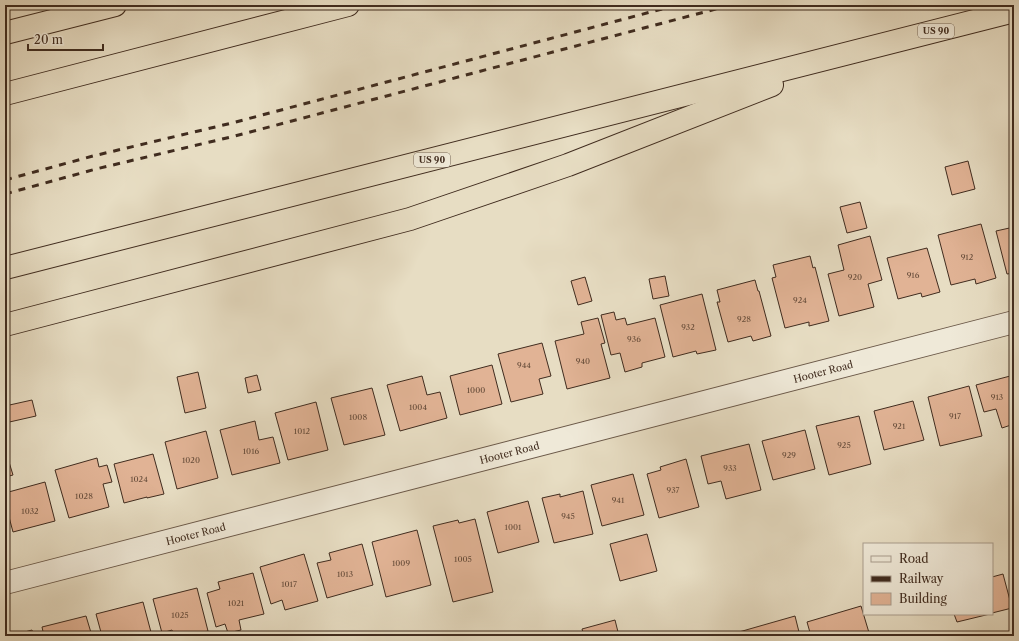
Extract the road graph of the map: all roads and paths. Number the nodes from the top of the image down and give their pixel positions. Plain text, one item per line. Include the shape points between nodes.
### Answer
1 (115, 5) edge
2 (348, 5) edge
3 (1014, 11) edge
4 (5, 33) edge
5 (858, 51) junction
6 (5, 94) edge
7 (5, 268) edge
8 (1014, 322) edge
9 (5, 325) edge
10 (5, 583) edge

1 - 4 highway
2 - 6 highway
3 - 5 highway, US 90
5 - 7 highway, US 90
5 - 9 highway via 568,165 410,219
8 - 10 street, Hooter Road

